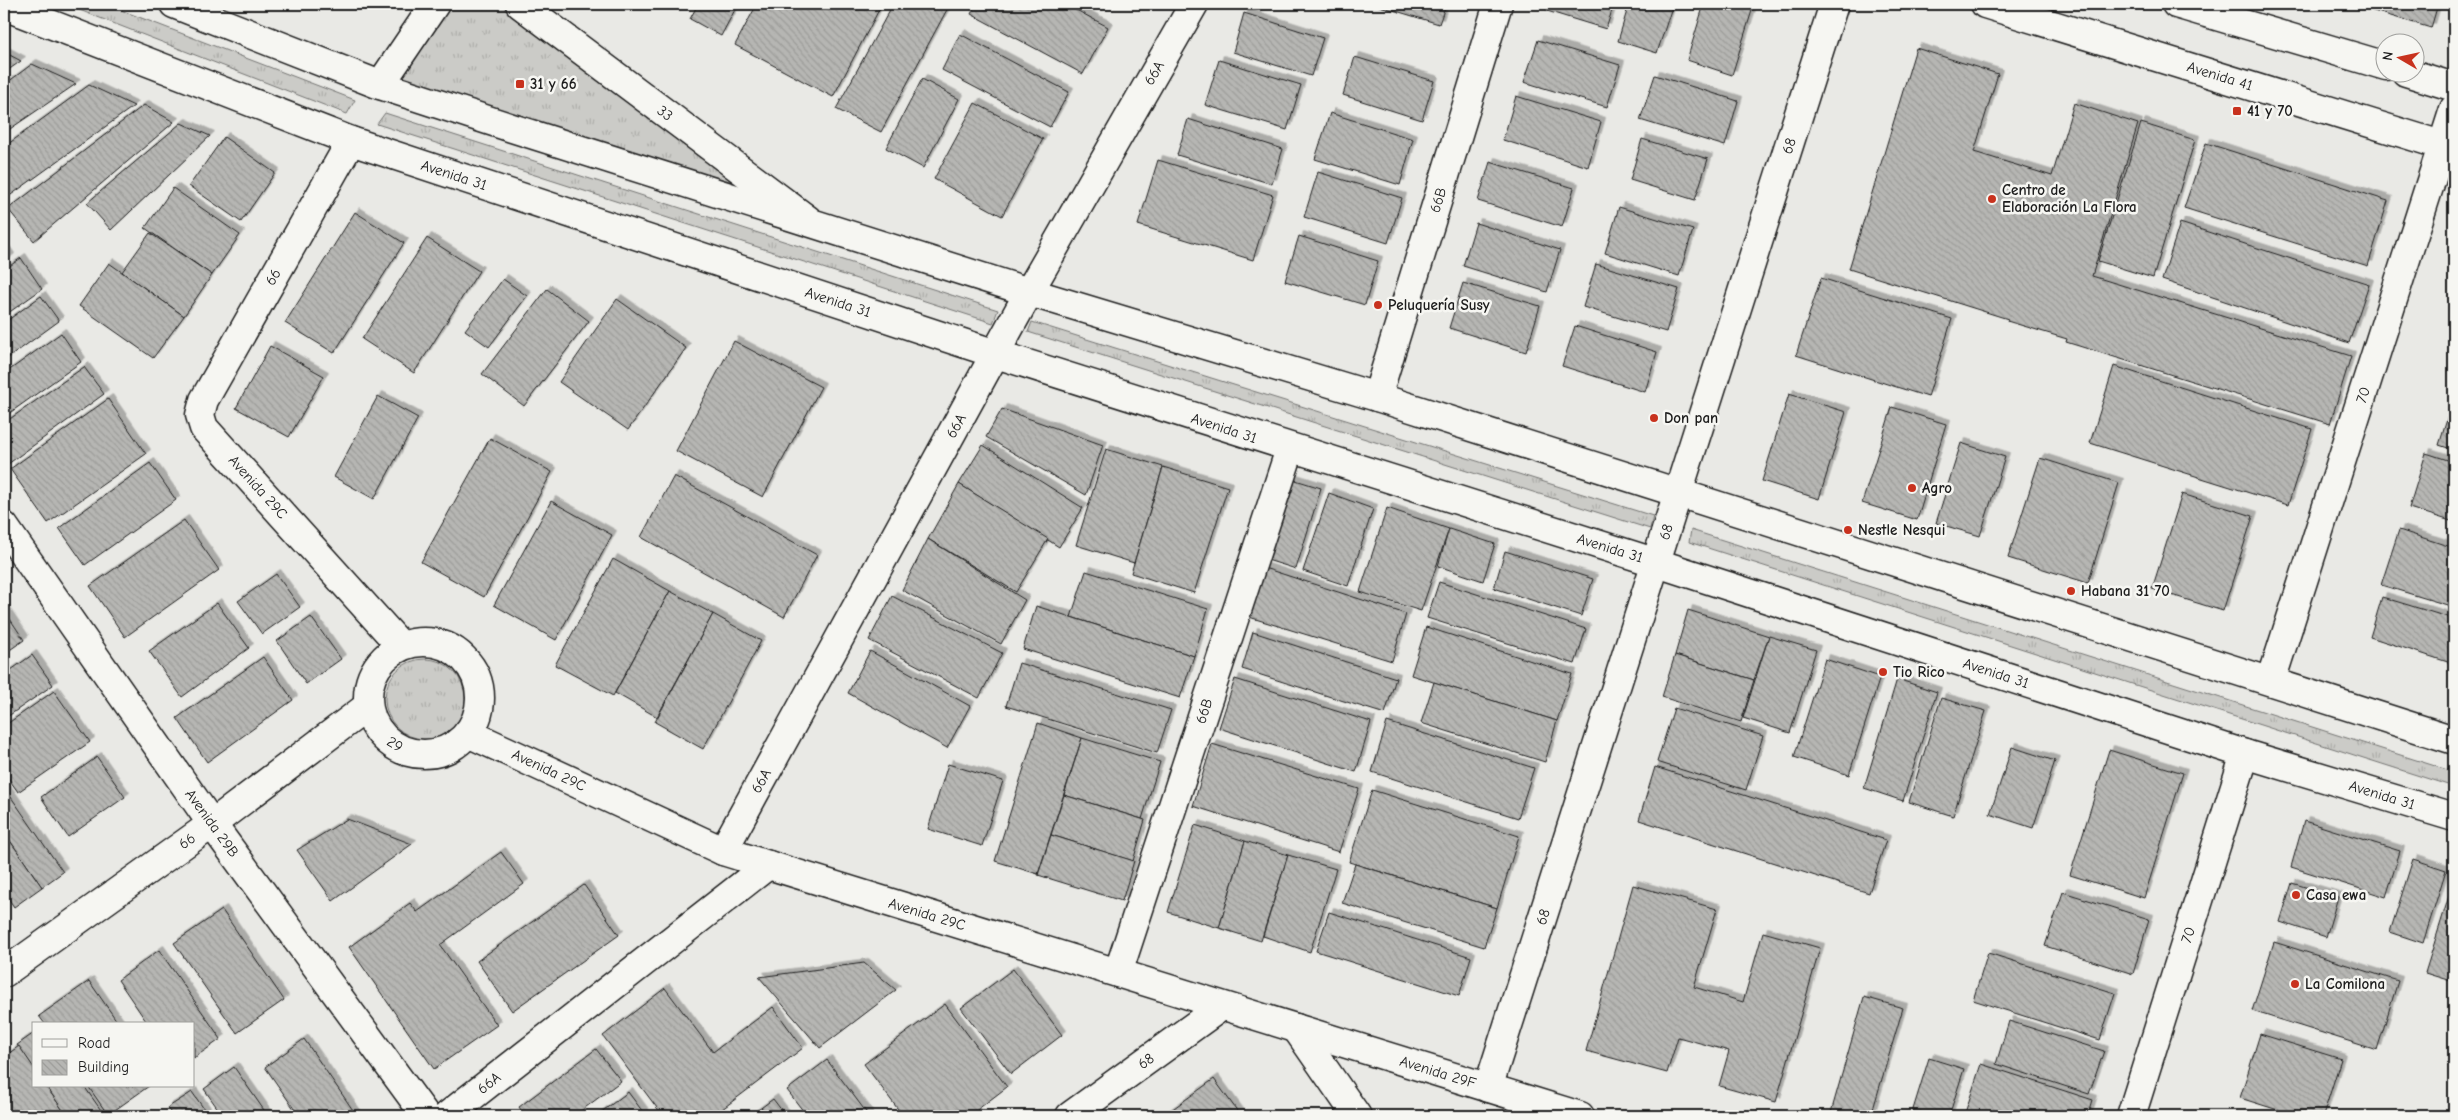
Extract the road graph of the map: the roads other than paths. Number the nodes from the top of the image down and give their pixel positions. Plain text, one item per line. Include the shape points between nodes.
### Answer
1 (174, 4) edge
2 (435, 4) edge
3 (520, 4) edge
4 (1194, 4) edge
5 (1498, 4) edge
6 (1834, 4) edge
7 (1985, 4) edge
8 (2176, 4) edge
9 (4, 6) edge
10 (2376, 63) edge
11 (2426, 78) edge
12 (380, 85) junction
13 (2454, 87) edge
14 (2454, 109) edge
15 (351, 141) junction
16 (2449, 147) edge
17 (809, 221) junction
18 (1029, 292) junction
19 (996, 354) junction
20 (1377, 397) junction
21 (200, 415) joint
22 (1290, 449) junction
23 (1678, 492) junction
24 (4, 527) edge
25 (1656, 563) junction
26 (401, 646) junction
27 (2271, 681) junction
28 (368, 706) junction
29 (468, 733) junction
30 (2454, 740) edge
31 (2245, 754) junction
32 (2454, 817) edge
33 (212, 824) junction
34 (723, 851) junction
35 (768, 865) junction
36 (4, 972) edge
37 (1118, 973) junction
38 (1222, 1006) junction
39 (1296, 1028) junction
40 (1488, 1088) junction
41 (426, 1116) edge
42 (447, 1116) edge
43 (1070, 1116) edge
44 (1357, 1116) edge
45 (1580, 1116) edge
46 (2131, 1116) edge

1 - 12 street
2 - 12 street
3 - 17 street, 33
4 - 18 street, 66A
5 - 20 street, 66B
6 - 23 street, 68
7 - 16 street, Avenida 41
8 - 10 street
9 - 15 street, Avenida 31
11 - 13 street
12 - 17 street
14 - 16 street, 70
15 - 19 street, Avenida 31
15 - 21 street, 66 via 204,400
16 - 27 street, 70
17 - 18 street
18 - 19 street, 66A
18 - 20 street
19 - 22 street, Avenida 31
19 - 34 street, 66A
20 - 23 street
21 - 26 street, Avenida 29C via 204,428
22 - 25 street, Avenida 31
22 - 37 street, 66B
23 - 25 street, 68
23 - 27 street
24 - 33 street, Avenida 29B
25 - 31 street, Avenida 31
25 - 40 street, 68
26 - 28 street, 29 via 386,656 375,671 368,688
26 - 29 street, 29 via 418,642 436,643 467,661 476,677 480,696 477,716
27 - 30 street
28 - 29 street, 29 via 373,724 384,738 399,749 416,754 436,754 453,746
28 - 33 street, 66
29 - 34 street, Avenida 29C
31 - 32 street, Avenida 31
31 - 46 street, 70
33 - 36 street, 66
33 - 41 street, Avenida 29B
34 - 35 street, Avenida 29C
35 - 37 street, Avenida 29C
35 - 42 street, 66A
37 - 38 street, Avenida 29C
38 - 39 street, Avenida 29C
38 - 43 street, 68
39 - 40 street, Avenida 29F
39 - 44 street
40 - 45 street, Avenida 29F

